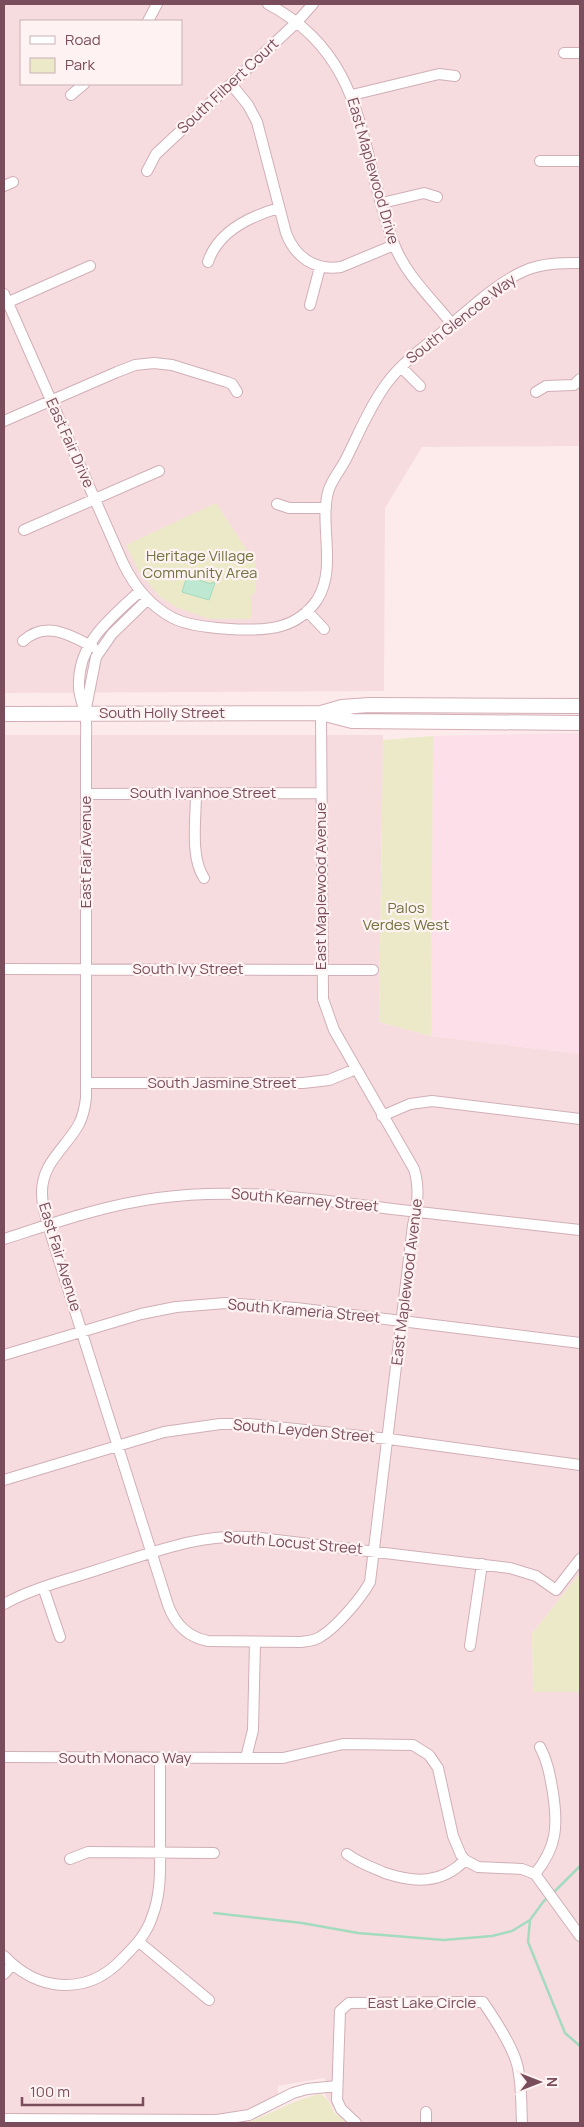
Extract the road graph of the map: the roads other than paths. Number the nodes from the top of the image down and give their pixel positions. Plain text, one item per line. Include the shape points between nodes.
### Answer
1 (157, 4) edge
2 (268, 4) edge
3 (313, 4) edge
4 (149, 20) edge
5 (296, 22) junction
6 (564, 53) dead end
7 (580, 53) edge
8 (455, 76) dead end
9 (232, 84) junction
10 (83, 85) edge
11 (71, 95) dead end
12 (352, 95) junction
13 (540, 161) dead end
14 (580, 161) edge
15 (147, 170) dead end
16 (437, 197) dead end
17 (382, 203) junction
18 (280, 208) junction
19 (394, 244) junction
20 (208, 262) dead end
21 (580, 263) edge
22 (90, 266) dead end
23 (320, 267) junction
24 (5, 300) edge
25 (310, 305) dead end
26 (452, 324) junction
27 (401, 367) junction
28 (579, 383) edge
29 (420, 386) dead end
30 (237, 392) dead end
31 (536, 392) dead end
32 (51, 400) junction
33 (4, 422) edge
34 (159, 471) dead end
35 (95, 499) junction
36 (277, 504) dead end
37 (326, 508) junction
38 (24, 530) dead end
39 (140, 591) junction
40 (147, 600) junction
41 (307, 611) junction
42 (324, 629) dead end
43 (23, 640) dead end
44 (88, 645) junction
45 (100, 651) junction
46 (580, 706) edge
47 (321, 713) junction
48 (4, 714) edge
49 (85, 714) junction
50 (580, 723) edge
51 (196, 793) junction
52 (321, 793) junction
53 (86, 794) junction
54 (204, 878) dead end
55 (4, 969) edge
56 (86, 969) junction
57 (321, 969) junction
58 (373, 970) dead end
59 (356, 1068) junction
60 (86, 1084) junction
61 (382, 1116) junction
62 (580, 1119) edge
63 (417, 1210) junction
64 (48, 1225) junction
65 (580, 1230) edge
66 (4, 1239) edge
67 (402, 1320) junction
68 (82, 1330) junction
69 (580, 1343) edge
70 (4, 1355) edge
71 (388, 1439) junction
72 (117, 1445) junction
73 (580, 1465) edge
74 (4, 1480) edge
75 (375, 1550) junction
76 (152, 1553) junction
77 (580, 1559) edge
78 (482, 1564) junction
79 (43, 1587) junction
80 (4, 1604) edge
81 (60, 1637) dead end
82 (255, 1642) junction
83 (470, 1646) dead end
84 (540, 1747) dead end
85 (4, 1758) edge
86 (160, 1758) junction
87 (246, 1758) junction
88 (160, 1853) junction
89 (214, 1853) dead end
90 (347, 1854) dead end
91 (70, 1859) dead end
92 (465, 1860) junction
93 (538, 1878) junction
94 (580, 1936) edge
95 (139, 1942) junction
96 (4, 1956) edge
97 (12, 1965) junction
98 (4, 1974) edge
99 (209, 2000) dead end
100 (338, 2086) junction
101 (426, 2112) dead end
102 (4, 2118) edge
103 (217, 2122) edge
104 (356, 2123) edge
105 (426, 2123) edge
106 (522, 2123) edge

1 - 4 street
2 - 5 street, East Maplewood Drive
3 - 5 street, South Filbert Court
5 - 9 street, South Filbert Court
5 - 12 street, East Maplewood Drive via 325,50
6 - 7 street
8 - 12 street via 439,74
9 - 15 street, South Filbert Court via 156,154
9 - 18 street via 257,122
10 - 11 street
12 - 17 street, East Maplewood Drive
13 - 14 street
16 - 17 street via 424,193
17 - 19 street, East Maplewood Drive
18 - 20 street via 257,214 243,222 213,249
18 - 23 street via 293,248 304,259
19 - 23 street via 341,267
19 - 26 street, East Maplewood Drive via 410,273
21 - 26 street, South Glencoe Way via 546,264 516,275
22 - 24 street
23 - 25 street
24 - 32 street, East Fair Drive
26 - 27 street, South Glencoe Way
27 - 29 street, South Glencoe Way
27 - 37 street, South Glencoe Way via 378,396 333,480
28 - 31 street via 546,386
30 - 32 street via 227,382 172,365 154,363 125,368
32 - 33 street
32 - 35 street, East Fair Drive
34 - 35 street
35 - 38 street
35 - 39 street, East Fair Drive via 122,563
36 - 37 street via 289,508
37 - 41 street, South Glencoe Way via 325,579 320,595
39 - 40 street, South Glencoe Way
39 - 44 street, East Fair Avenue
40 - 41 street, South Glencoe Way via 182,623 213,628 275,628
40 - 45 street, East Fair Avenue via 112,634
41 - 42 street
43 - 44 street via 35,632 56,631 74,636
44 - 45 street
44 - 49 street, East Fair Avenue via 78,680
45 - 49 street, East Fair Avenue via 94,665
46 - 47 main road, South Holly Street via 362,705
47 - 49 main road, South Holly Street
47 - 50 main road, South Holly Street via 352,721
47 - 52 street, East Maplewood Avenue
48 - 49 main road, South Holly Street
49 - 53 street, East Fair Avenue
51 - 52 street, South Ivanhoe Street
51 - 53 street, South Ivanhoe Street
51 - 54 street via 196,859
52 - 57 street, East Maplewood Avenue
53 - 56 street, East Fair Avenue
55 - 56 street, South Ivy Street
56 - 57 street, South Ivy Street
56 - 60 street, East Fair Avenue
57 - 58 street, South Ivy Street
57 - 59 street, East Maplewood Avenue via 325,1010
59 - 60 street, South Jasmine Street via 329,1080 303,1083
59 - 61 street, East Maplewood Avenue
60 - 64 street, East Fair Avenue via 80,1123 54,1156 44,1177 42,1202
61 - 62 street via 410,1104 432,1101
61 - 63 street, East Maplewood Avenue via 414,1169 418,1184
63 - 64 street, South Kearney Street via 261,1193 204,1194 133,1202
63 - 65 street, South Kearney Street
63 - 67 street, East Maplewood Avenue
64 - 66 street, South Kearney Street
64 - 68 street, East Fair Avenue
67 - 68 street, South Krameria Street via 266,1305 226,1304 159,1310
67 - 69 street, South Krameria Street
67 - 71 street, East Maplewood Avenue
68 - 70 street, South Krameria Street
68 - 72 street, East Fair Avenue
71 - 72 street, South Leyden Street via 249,1424 220,1424 181,1428
71 - 73 street, South Leyden Street
71 - 75 street, East Maplewood Avenue
72 - 74 street, South Leyden Street
72 - 76 street, East Fair Avenue
75 - 76 street, South Locust Street via 234,1536 202,1538
75 - 78 street, South Locust Street
75 - 82 street, East Maplewood Avenue via 368,1587 328,1631 309,1641
76 - 79 street, South Locust Street
76 - 82 street, East Fair Avenue via 171,1614 183,1629 208,1641
77 - 78 street, South Locust Street via 556,1590 524,1571
78 - 83 street
79 - 80 street, South Locust Street
79 - 81 street
82 - 87 street via 253,1730
84 - 93 street via 548,1763 556,1816 553,1844
85 - 86 street, South Monaco Way
86 - 87 street, South Monaco Way
86 - 88 street
87 - 92 street, South Monaco Way via 283,1758 325,1747 353,1744 405,1744 421,1749 438,1768 453,1836
88 - 89 street
88 - 91 street via 88,1852
88 - 95 street via 157,1904
90 - 92 street via 359,1863 416,1880 450,1874
92 - 93 street via 478,1866 522,1869
93 - 94 street
95 - 97 street via 108,1972 73,1985 50,1984
95 - 99 street
96 - 97 street
97 - 98 street
100 - 103 street via 293,2093 249,2115
100 - 104 street via 337,2100 341,2109
100 - 106 street, East Lake Circle via 338,2021 340,2011 349,2003 483,2002 517,2063
101 - 105 street
102 - 103 street

